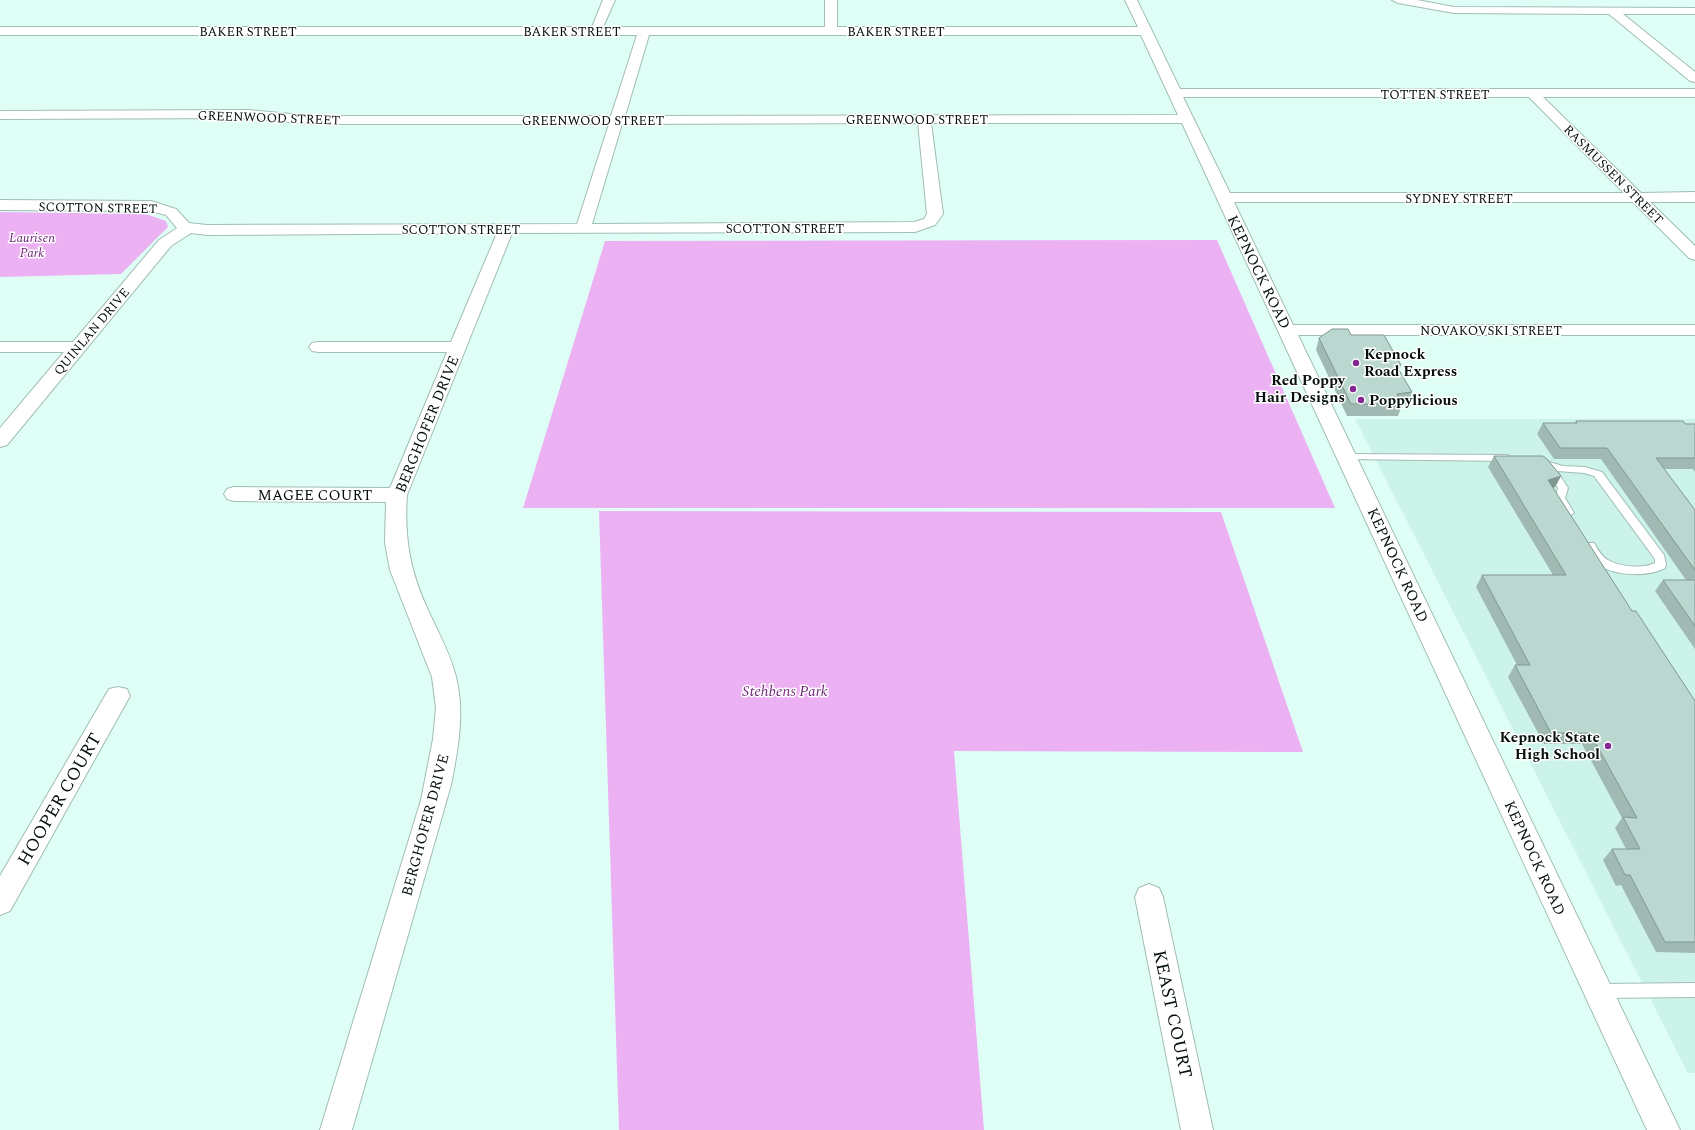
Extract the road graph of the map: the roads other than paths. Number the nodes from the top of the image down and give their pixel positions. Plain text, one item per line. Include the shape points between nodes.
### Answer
1 (608, 0) edge
2 (831, 0) edge
3 (1131, 0) edge
4 (1398, 0) edge
5 (1612, 11) junction
6 (1695, 11) edge
7 (0, 31) edge
8 (596, 31) junction
9 (830, 31) junction
10 (1144, 31) junction
11 (644, 32) junction
12 (1695, 78) edge
13 (1175, 93) junction
14 (1695, 93) edge
15 (1533, 94) junction
16 (0, 115) edge
17 (924, 119) junction
18 (1186, 119) junction
19 (617, 120) junction
20 (1637, 197) junction
21 (1695, 197) edge
22 (1223, 198) junction
23 (0, 205) edge
24 (188, 228) junction
25 (583, 228) junction
26 (506, 230) junction
27 (1695, 255) edge
28 (1287, 330) junction
29 (1695, 330) edge
30 (0, 347) edge
31 (78, 347) junction
32 (318, 347) dead end
33 (458, 347) junction
34 (0, 441) edge
35 (1347, 457) junction
36 (1544, 464) junction
37 (234, 494) dead end
38 (397, 495) junction
39 (1574, 521) edge
40 (1586, 540) edge
41 (118, 696) dead end
42 (1149, 897) dead end
43 (0, 902) edge
44 (1695, 990) edge
45 (1598, 991) junction
46 (336, 1130) edge
47 (1197, 1130) edge
48 (1664, 1130) edge

1 - 8 street
2 - 9 street
3 - 10 street, KEPNOCK ROAD
4 - 5 street via 1454,10
5 - 6 street
5 - 12 street
7 - 8 street, BAKER STREET
8 - 11 street, BAKER STREET
9 - 10 street, BAKER STREET
9 - 11 street, BAKER STREET
10 - 13 street, KEPNOCK ROAD
11 - 19 street
13 - 15 street, TOTTEN STREET
13 - 18 street, KEPNOCK ROAD
14 - 15 street, TOTTEN STREET
15 - 20 street, RASMUSSEN STREET
16 - 19 street, GREENWOOD STREET via 248,114 312,120
17 - 18 street, GREENWOOD STREET
17 - 19 street, GREENWOOD STREET
17 - 25 street, SCOTTON STREET via 935,214 930,222 919,226
18 - 22 street, KEPNOCK ROAD
19 - 25 street
20 - 21 street, SYDNEY STREET
20 - 22 street, SYDNEY STREET
20 - 27 street, RASMUSSEN STREET
22 - 28 street, KEPNOCK ROAD
23 - 24 street, SCOTTON STREET via 151,206 171,212
24 - 26 street, SCOTTON STREET
24 - 31 street, QUINLAN DRIVE via 169,239
25 - 26 street, SCOTTON STREET
26 - 33 street, BERGHOFER DRIVE
28 - 29 street, NOVAKOVSKI STREET
28 - 35 street, KEPNOCK ROAD
30 - 31 street
31 - 34 street, QUINLAN DRIVE
32 - 33 street
33 - 38 street, BERGHOFER DRIVE
35 - 36 lane via 1524,458
35 - 45 street, KEPNOCK ROAD
36 - 39 lane via 1553,470 1562,484 1560,498
36 - 40 lane via 1564,469 1589,470 1602,477 1660,558 1661,565 1653,569 1615,568 1598,558
37 - 38 street, MAGEE COURT
38 - 46 street, BERGHOFER DRIVE via 394,523 401,570 434,647 444,679 448,714 446,750 434,800
41 - 43 street, HOOPER COURT
42 - 47 street, KEAST COURT
44 - 45 lane
45 - 48 street, KEPNOCK ROAD

